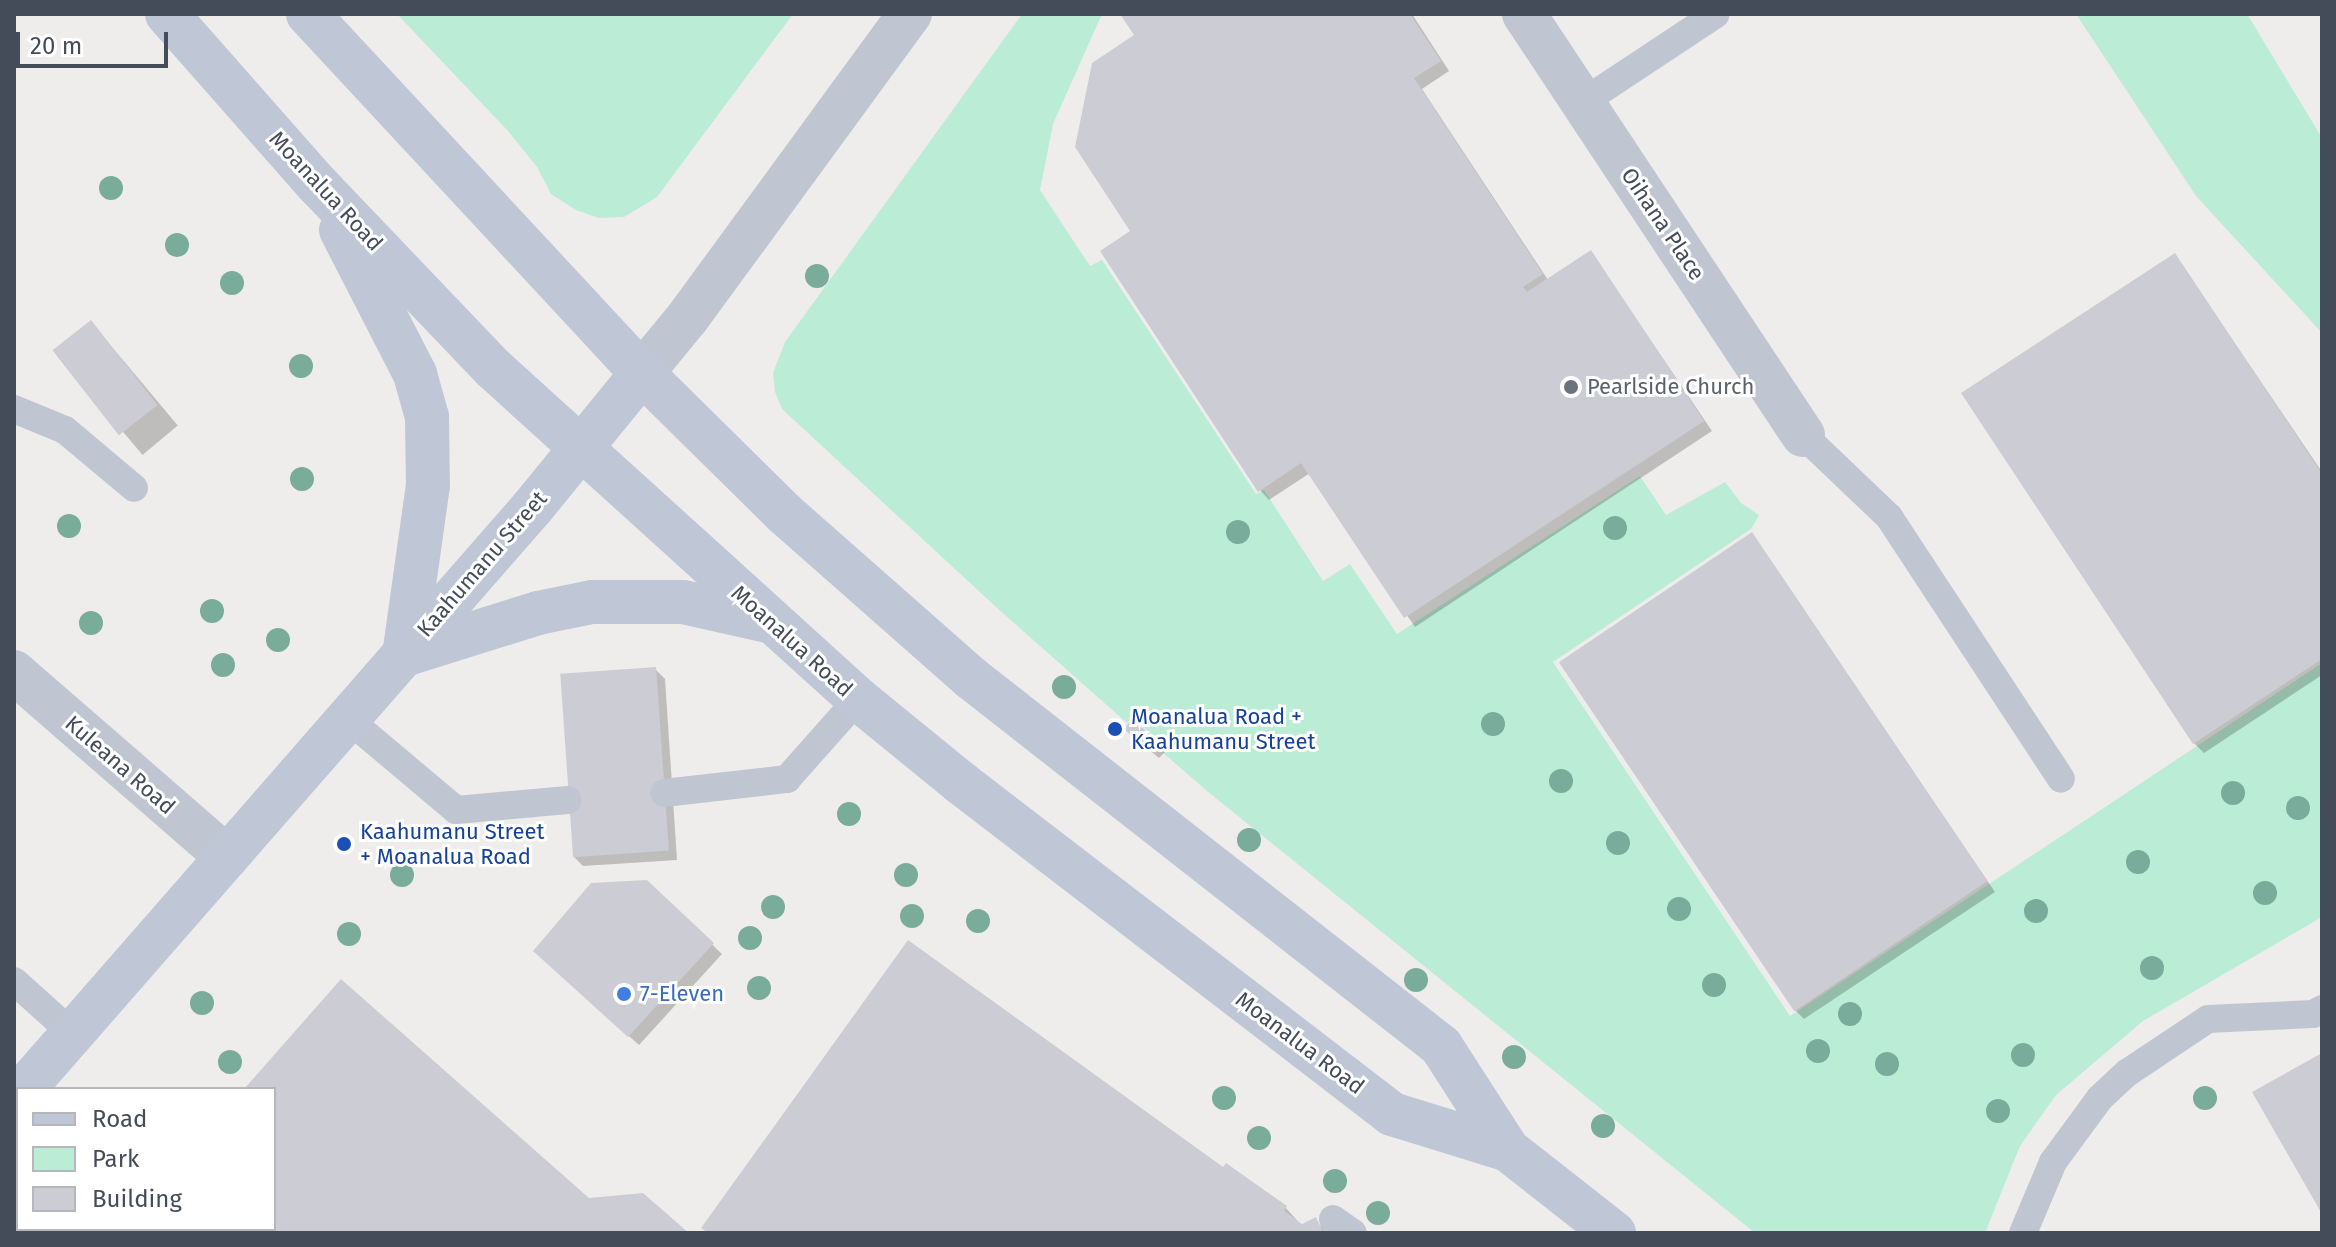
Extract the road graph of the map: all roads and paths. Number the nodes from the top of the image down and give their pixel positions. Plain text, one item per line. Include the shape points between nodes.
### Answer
1 (167, 14) edge
2 (308, 14) edge
3 (910, 14) edge
4 (1524, 14) edge
5 (1716, 14) edge
6 (1583, 102) junction
7 (317, 184) junction
8 (642, 373) junction
9 (14, 409) edge
10 (1803, 435) joint
11 (580, 449) junction
12 (134, 488) dead end
13 (769, 621) junction
14 (404, 655) junction
15 (14, 672) edge
16 (858, 699) junction
17 (348, 719) junction
18 (2061, 779) dead end
19 (664, 793) dead end
20 (568, 800) dead end
21 (227, 857) junction
22 (14, 981) edge
23 (2322, 1009) edge
24 (73, 1034) junction
25 (26, 1087) edge
26 (1508, 1150) junction
27 (1614, 1233) edge
28 (2023, 1233) edge

1 - 7 main road, Moanalua Road
2 - 8 main road, Moanalua Road
3 - 8 street, Kaahumanu Street
4 - 6 street, Oihana Place
5 - 6 lane
6 - 10 street, Oihana Place
7 - 11 main road, Moanalua Road via 494,369
7 - 14 main road via 415,374 427,417 428,485
8 - 11 main road, Kaahumanu Street
8 - 26 main road, Moanalua Road via 785,514 971,678 1441,1046
9 - 12 lane via 65,430
10 - 18 lane via 1889,517
11 - 13 main road, Moanalua Road
11 - 14 main road, Kaahumanu Street
13 - 14 main road via 683,602 592,602 538,613
13 - 16 main road, Moanalua Road
14 - 17 main road, Kaahumanu Street
15 - 21 street, Kuleana Road
16 - 19 lane via 787,779
16 - 26 main road, Moanalua Road via 1392,1114
17 - 20 lane via 456,810
17 - 21 main road, Kaahumanu Street
21 - 24 main road, Kaahumanu Street
22 - 24 lane
23 - 28 lane via 2313,1014 2208,1019 2127,1073 2100,1098 2053,1162
24 - 25 main road, Kaahumanu Street
26 - 27 main road, Moanalua Road

